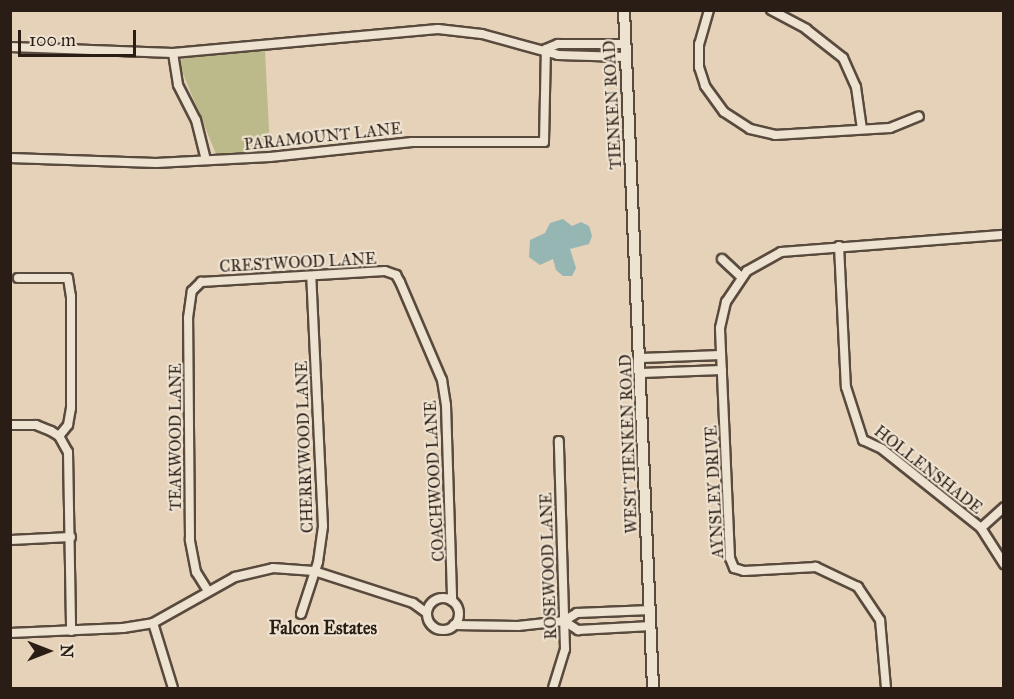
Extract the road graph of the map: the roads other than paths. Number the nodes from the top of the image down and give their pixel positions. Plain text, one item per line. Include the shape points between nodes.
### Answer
1 (624, 10) edge
2 (709, 10) edge
3 (771, 10) edge
4 (625, 44) junction
5 (10, 47) edge
6 (546, 49) junction
7 (172, 53) junction
8 (625, 57) junction
9 (919, 116) dead end
10 (862, 129) junction
11 (10, 158) edge
12 (206, 160) junction
13 (633, 198) joint
14 (1004, 235) edge
15 (839, 246) junction
16 (722, 259) dead end
17 (396, 275) joint
18 (311, 276) junction
19 (741, 277) junction
20 (18, 278) dead end
21 (201, 282) joint
22 (721, 355) junction
23 (641, 358) junction
24 (722, 370) junction
25 (641, 374) junction
26 (10, 425) edge
27 (59, 436) junction
28 (559, 441) dead end
29 (1004, 507) edge
30 (981, 528) junction
31 (70, 537) junction
32 (10, 540) edge
33 (1004, 564) edge
34 (314, 572) junction
35 (451, 587) junction
36 (208, 591) junction
37 (442, 598) junction
38 (452, 601) junction
39 (413, 603) junction
40 (431, 603) junction
41 (651, 610) junction
42 (459, 612) junction
43 (427, 613) junction
44 (301, 614) dead end
45 (564, 621) junction
46 (153, 623) junction
47 (476, 624) junction
48 (454, 625) junction
49 (651, 626) junction
50 (71, 631) junction
51 (10, 633) edge
52 (173, 688) edge
53 (553, 688) edge
54 (653, 688) edge
55 (886, 688) edge

1 - 4 street, TIENKEN ROAD
2 - 10 street via 702,29 699,67 705,86 724,112 750,129 775,135
3 - 10 street via 806,29 843,58 856,87
4 - 6 street via 558,44
4 - 8 street, TIENKEN ROAD
5 - 7 street
6 - 7 street via 438,29
6 - 8 street via 558,55
6 - 12 street, PARAMOUNT LANE via 544,142 412,142 270,158
7 - 12 street via 178,85 196,120
8 - 13 street, TIENKEN ROAD
9 - 10 street via 896,127
11 - 12 street, PARAMOUNT LANE
13 - 23 street, WEST TIENKEN ROAD
14 - 15 street
15 - 19 street via 781,252 765,258
15 - 30 street, HOLLENSHADE via 846,387 863,440 882,449
16 - 19 street
17 - 18 street, CRESTWOOD LANE via 385,271
17 - 35 street, COACHWOOD LANE via 442,380
18 - 21 street, CRESTWOOD LANE
18 - 34 street, CHERRYWOOD LANE via 323,526
19 - 22 street, AYNSLEY DRIVE via 726,302 720,327
20 - 27 street via 68,278 71,408 68,425
21 - 36 street, TEAKWOOD LANE via 192,291 189,303 190,540 196,572
22 - 23 street
22 - 24 street, AYNSLEY DRIVE
23 - 25 street, WEST TIENKEN ROAD
24 - 25 street
24 - 55 street, AYNSLEY DRIVE via 730,558 734,568 816,567 858,587 880,621
25 - 41 street, WEST TIENKEN ROAD
26 - 27 street via 36,425
27 - 31 street via 71,466
28 - 45 street, ROSEWOOD LANE
29 - 30 street
30 - 33 street, HOLLENSHADE
31 - 32 street
31 - 50 street
34 - 36 street via 261,569
34 - 39 street
34 - 44 street, CHERRYWOOD LANE
35 - 37 street
35 - 38 street, COACHWOOD LANE
36 - 46 street
37 - 38 street
37 - 40 street
38 - 42 street
39 - 40 street
39 - 43 street
40 - 43 street
41 - 45 street via 577,613
41 - 49 street, WEST TIENKEN ROAD
42 - 47 street
42 - 48 street
43 - 48 street via 430,623 439,629
45 - 47 street via 518,626
45 - 49 street via 578,630
45 - 53 street, ROSEWOOD LANE via 565,649
46 - 50 street
46 - 52 street
47 - 48 street
49 - 54 street, WEST TIENKEN ROAD
50 - 51 street

